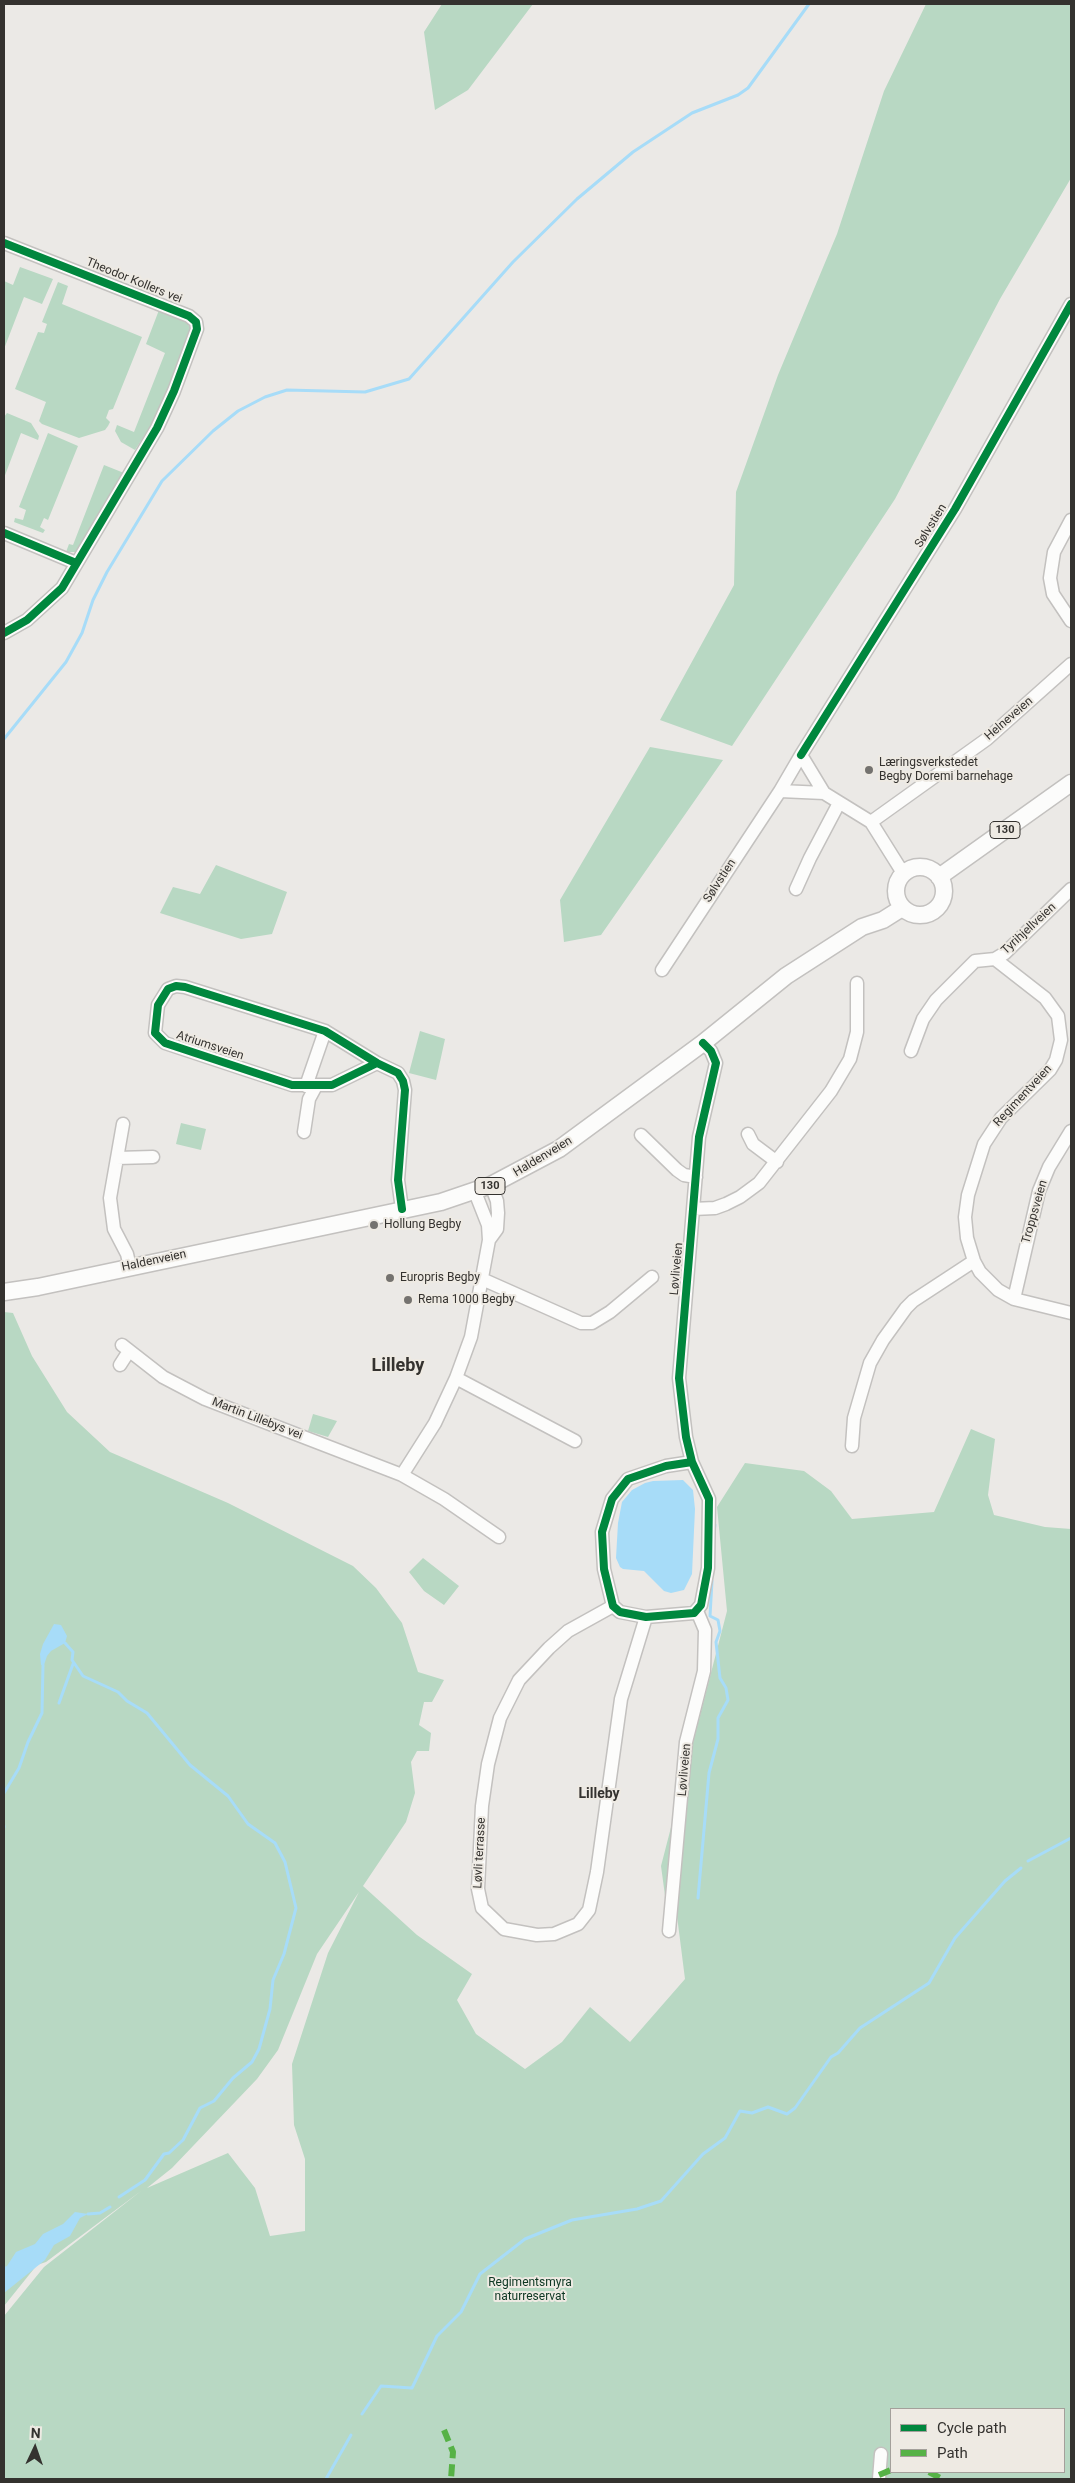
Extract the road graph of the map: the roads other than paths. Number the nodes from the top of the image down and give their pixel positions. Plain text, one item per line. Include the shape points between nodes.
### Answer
1 (4, 243) edge
2 (1071, 304) edge
3 (1071, 520) edge
4 (4, 533) edge
5 (76, 563) junction
6 (1071, 621) edge
7 (4, 633) edge
8 (1071, 664) edge
9 (801, 755) junction
10 (1071, 783) edge
11 (780, 792) junction
12 (824, 793) junction
13 (839, 802) junction
14 (870, 822) junction
15 (903, 873) junction
16 (940, 877) junction
17 (1071, 888) edge
18 (796, 889) dead end
19 (902, 908) junction
20 (995, 959) junction
21 (662, 970) dead end
22 (857, 983) dead end
23 (324, 1031) junction
24 (703, 1043) junction
25 (911, 1051) dead end
26 (377, 1062) junction
27 (311, 1086) junction
28 (123, 1124) dead end
29 (1071, 1131) edge
30 (304, 1132) dead end
31 (748, 1134) dead end
32 (641, 1135) dead end
33 (153, 1157) dead end
34 (117, 1158) junction
35 (777, 1162) junction
36 (696, 1177) junction
37 (491, 1185) junction
38 (475, 1192) junction
39 (693, 1209) junction
40 (402, 1210) junction
41 (489, 1240) junction
42 (974, 1261) junction
43 (130, 1267) junction
44 (652, 1277) dead end
45 (482, 1279) junction
46 (4, 1292) edge
47 (1014, 1299) junction
48 (1071, 1313) edge
49 (120, 1365) dead end
50 (456, 1378) junction
51 (575, 1441) dead end
52 (852, 1446) dead end
53 (692, 1462) junction
54 (402, 1475) junction
55 (499, 1537) dead end
56 (613, 1606) junction
57 (697, 1611) junction
58 (646, 1616) junction
59 (669, 1931) dead end
60 (882, 2454) dead end
61 (879, 2479) edge

1 - 5 street, Theodor Kollers vei via 189,316 196,322 193,341 157,428
2 - 9 street, Sølvstien via 955,509
3 - 6 street via 1054,552 1050,578 1053,594
4 - 5 street
5 - 7 street, Theodor Kollers vei via 62,588 47,603
8 - 14 street, Helneveien via 987,739
9 - 11 street, Sølvstien
9 - 12 street
10 - 16 main road, 130
11 - 12 street
11 - 21 street, Sølvstien
12 - 13 street
13 - 14 street
13 - 18 street
14 - 15 street
15 - 16 main road via 918,867 934,871
15 - 19 main road via 895,890
16 - 19 main road via 944,893 937,908 920,916
17 - 20 street, Tyrihjellveien
19 - 24 main road, Haldenveien / 130 via 883,920 862,927 786,976
20 - 25 street, Tyrihjellveien via 975,961 936,1000 923,1019
20 - 42 street, Regimentveien via 1045,998 1058,1016 1061,1040 1050,1070 1000,1118 978,1159 965,1218
22 - 35 street via 857,1032 850,1058 831,1091
23 - 26 street, Atriumsveien
23 - 27 street
23 - 27 street, Atriumsveien via 185,987 168,989 158,1005 155,1033 165,1043 292,1086
24 - 36 street, Løvliveien via 712,1051 716,1063 702,1118
24 - 37 main road, Haldenveien / 130 via 559,1149
26 - 27 street, Atriumsveien via 332,1085
26 - 40 street, Atriumsveien via 398,1073 405,1090 398,1180
27 - 30 street
28 - 34 street
29 - 47 street, Troppsveien via 1039,1191
31 - 35 street via 753,1144
32 - 36 street via 684,1175
33 - 34 street
34 - 43 street via 110,1198 114,1229
35 - 39 street via 759,1183 740,1197 715,1208
36 - 39 street, Løvliveien
37 - 38 main road, Haldenveien / 130
37 - 41 street via 498,1214 497,1229
38 - 40 main road, Haldenveien / 130
38 - 41 street via 488,1225
39 - 53 street, Løvliveien via 678,1378
40 - 43 main road, Haldenveien / 130
41 - 45 street
42 - 47 street, Regimentveien via 988,1282
42 - 52 street via 913,1301 883,1340 870,1363 854,1418
43 - 46 main road, Haldenveien / 130
44 - 45 street via 592,1323 581,1323
45 - 50 street via 471,1337
47 - 48 street, Regimentveien
49 - 54 street, Martin Lillebys vei via 126,1348 163,1377 212,1402
50 - 51 street
50 - 54 street via 435,1423
53 - 56 street via 666,1466 628,1480 612,1499 602,1532 604,1570
53 - 57 street, Løvliveien via 709,1499 708,1568
54 - 55 street, Martin Lillebys vei
56 - 58 street via 626,1614
56 - 58 street, Løvli terrasse via 568,1631 549,1648 519,1680 500,1718 488,1764 482,1806 478,1889 482,1908 504,1929 537,1935 554,1934 578,1924 589,1910 621,1700
57 - 58 street via 685,1616
57 - 59 street, Løvliveien via 705,1630 704,1671 686,1742
60 - 61 street

